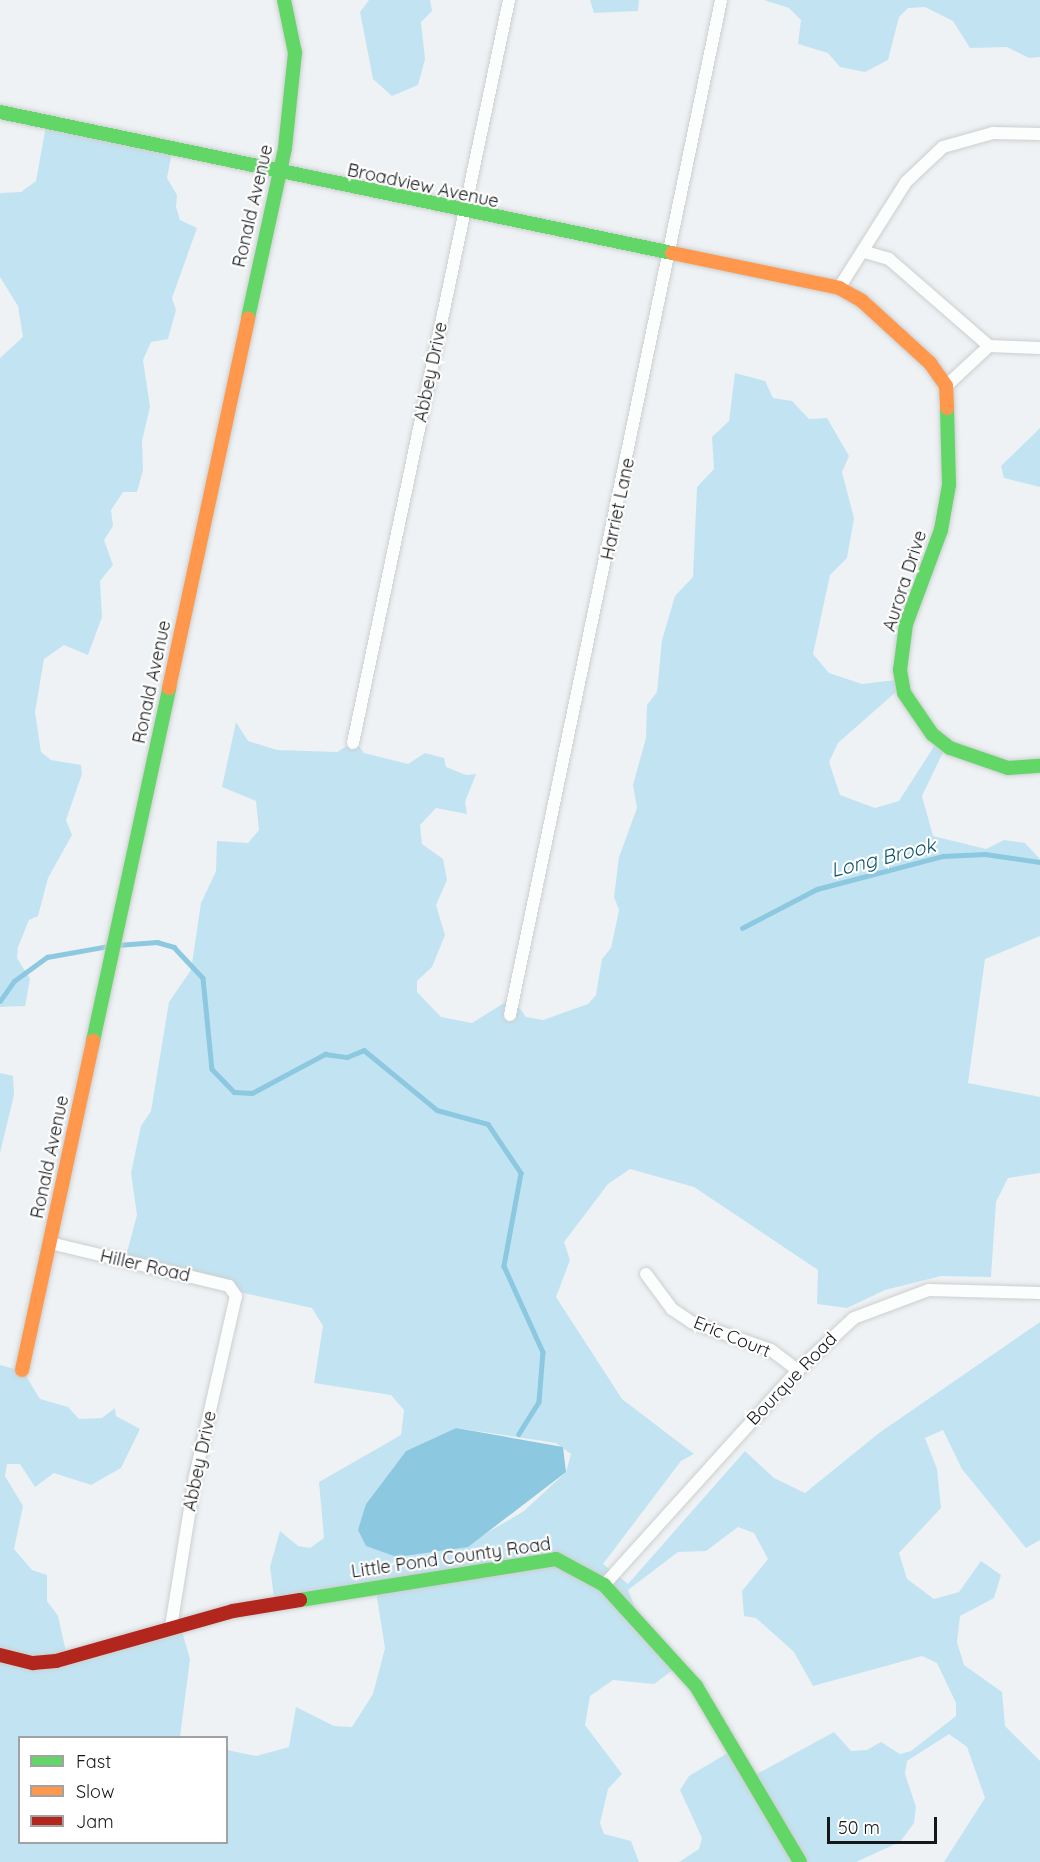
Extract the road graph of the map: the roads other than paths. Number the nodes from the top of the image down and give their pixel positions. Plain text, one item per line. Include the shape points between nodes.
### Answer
1 (284, 0) edge
2 (509, 0) edge
3 (721, 1) edge
4 (0, 112) edge
5 (1040, 134) edge
6 (277, 174) junction
7 (464, 213) junction
8 (865, 252) junction
9 (670, 256) junction
10 (839, 288) junction
11 (989, 346) junction
12 (1040, 348) edge
13 (946, 386) junction
14 (353, 743) dead end
15 (1040, 766) edge
16 (510, 1015) dead end
17 (50, 1243) junction
18 (646, 1274) dead end
19 (1040, 1293) edge
20 (236, 1296) joint
21 (22, 1370) dead end
22 (798, 1370) junction
23 (604, 1586) junction
24 (171, 1627) junction
25 (0, 1655) edge
26 (800, 1862) edge

1 - 6 street, Ronald Avenue via 295,53 295,91
2 - 7 street, Abbey Drive
3 - 9 street, Harriet Lane
4 - 6 street, Broadview Avenue
5 - 8 street via 993,133 943,147 906,182
6 - 7 street, Broadview Avenue
6 - 17 street, Ronald Avenue
7 - 9 street, Broadview Avenue
7 - 14 street, Abbey Drive
8 - 10 street
8 - 11 street via 890,259
9 - 10 street, Broadview Avenue
9 - 16 street, Harriet Lane
10 - 13 street via 930,363
11 - 12 street
11 - 13 street
13 - 15 street, Aurora Drive via 949,485 942,530 906,624 901,680 913,709 950,748 1008,768
17 - 20 street, Hiller Road via 229,1286
17 - 21 street, Ronald Avenue
18 - 22 street, Eric Court via 672,1310 691,1322 771,1350
19 - 22 street, Bourque Road via 973,1288 929,1290 897,1300 854,1318
20 - 24 street, Abbey Drive via 195,1477
22 - 23 street, Bourque Road
23 - 24 street, Little Pond County Road via 569,1562 544,1559 233,1611
23 - 26 street, Little Pond County Road via 696,1686
24 - 25 street, Little Pond County Road via 56,1661

